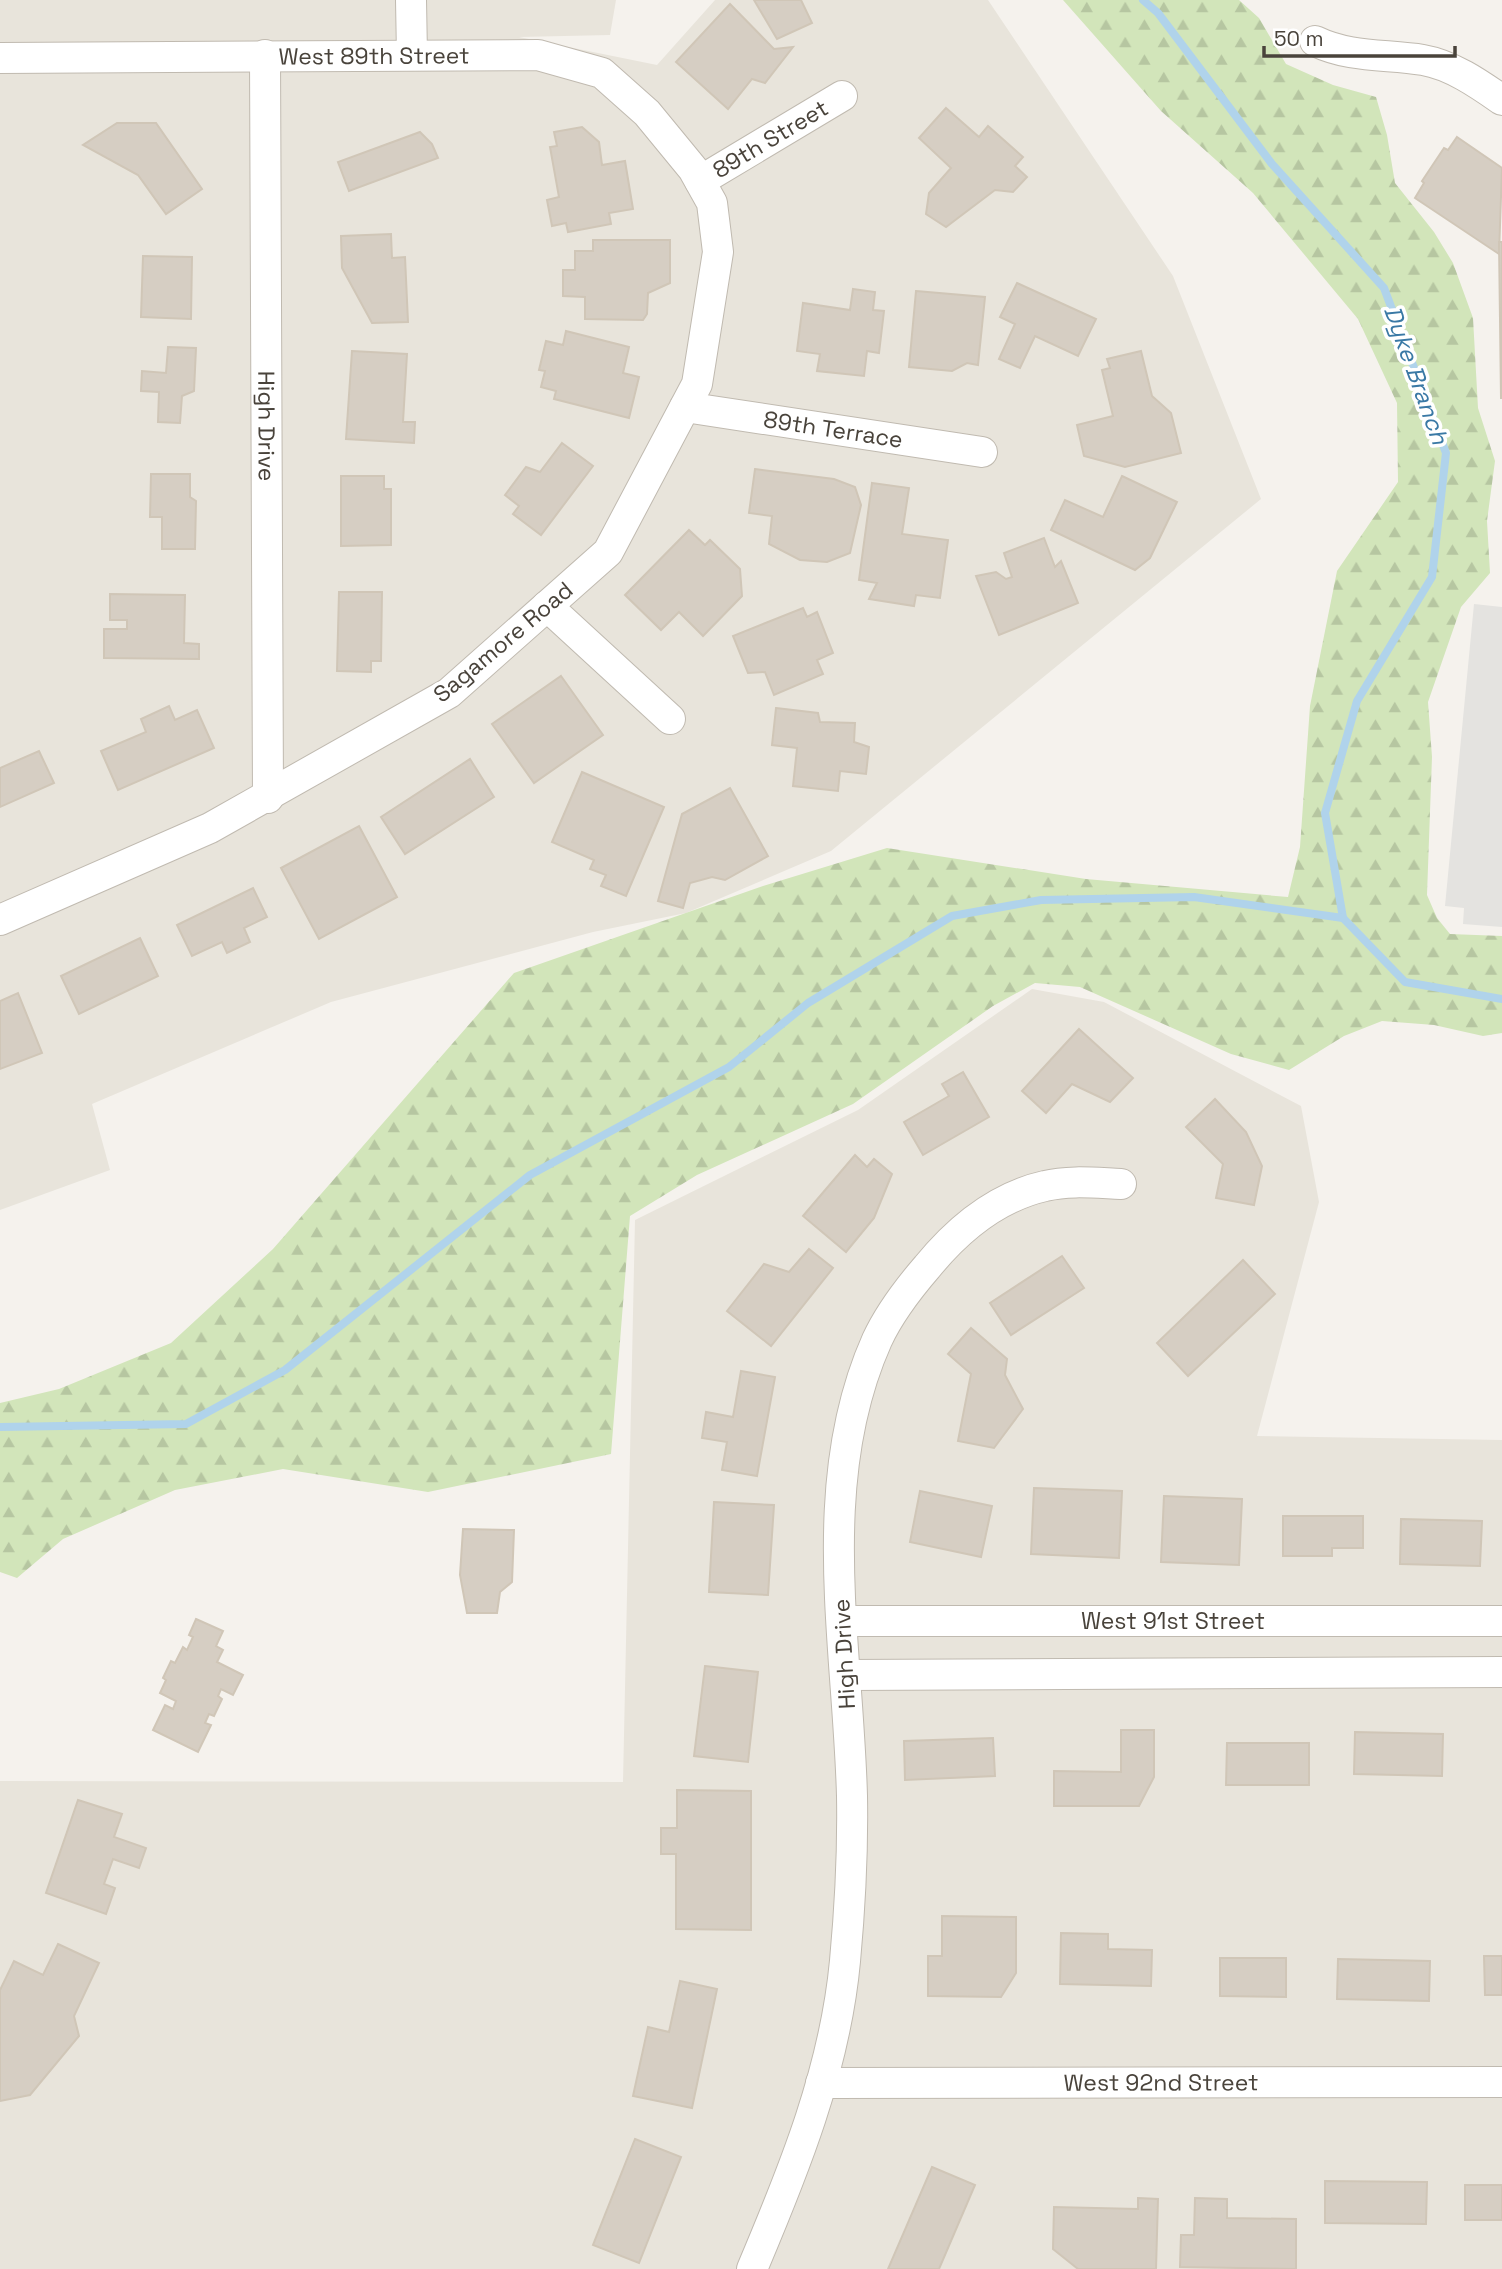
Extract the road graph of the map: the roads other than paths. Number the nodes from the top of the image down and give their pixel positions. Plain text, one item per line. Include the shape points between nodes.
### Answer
1 (411, 0) edge
2 (1315, 41) dead end
3 (265, 55) junction
4 (412, 55) junction
5 (0, 58) edge
6 (842, 96) dead end
7 (1502, 100) edge
8 (699, 181) junction
9 (685, 407) junction
10 (982, 452) dead end
11 (547, 606) junction
12 (670, 719) dead end
13 (268, 798) junction
14 (0, 920) edge
15 (1121, 1184) dead end
16 (842, 1621) junction
17 (1502, 1621) edge
18 (1502, 1672) edge
19 (846, 1675) junction
20 (1502, 2082) edge
21 (821, 2083) junction
22 (752, 2269) edge

1 - 4 street
2 - 7 street via 1350,54 1426,61 1472,79
3 - 4 street, West 89th Street
3 - 5 street, West 89th Street
3 - 13 street, High Drive
4 - 8 street, West 89th Street via 538,55 602,73 647,113
6 - 8 street, 89th Street
8 - 9 street, Sagamore Road via 712,204 718,252 697,384
9 - 10 street, 89th Terrace
9 - 11 street, Sagamore Road via 608,552
11 - 12 street
11 - 13 street, Sagamore Road via 449,693
13 - 14 street, Sagamore Road
15 - 16 street, High Drive via 1044,1186 990,1207 942,1249 900,1299 874,1349 848,1429 840,1490
16 - 17 street, West 91st Street
16 - 19 street, High Drive
18 - 19 street
19 - 21 street, High Drive via 852,1799 849,1900 841,2004
20 - 21 street, West 92nd Street
21 - 22 street, High Drive via 804,2144

